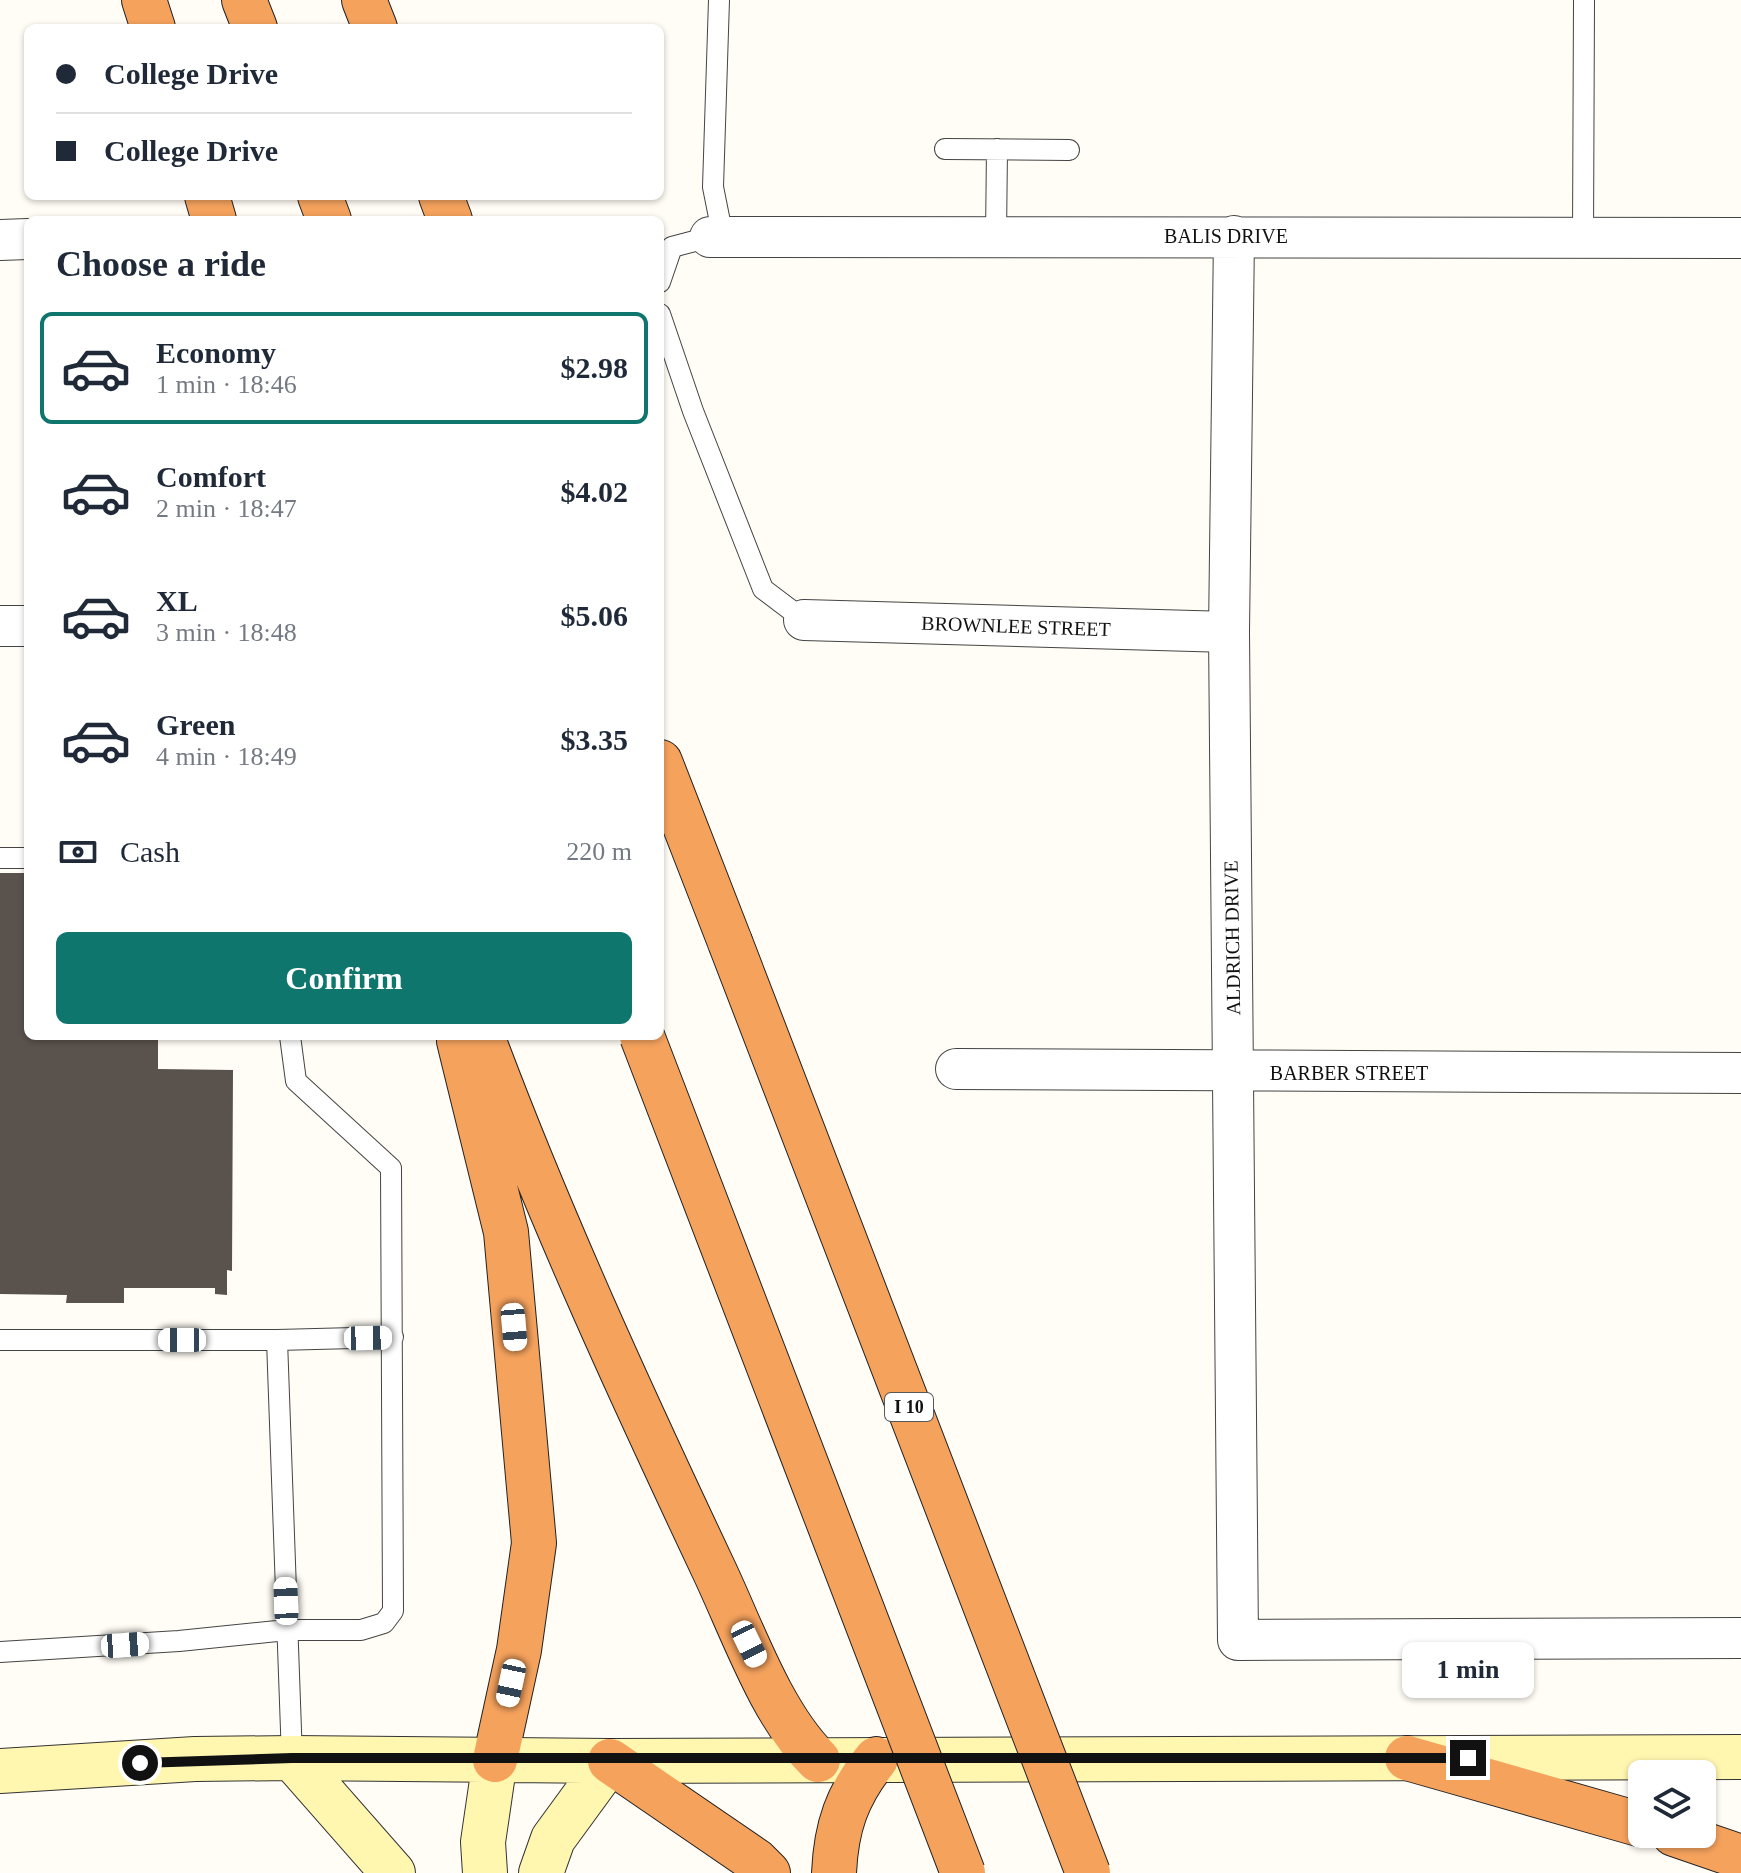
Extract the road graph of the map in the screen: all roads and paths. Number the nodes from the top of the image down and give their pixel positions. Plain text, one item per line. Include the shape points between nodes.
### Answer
1 (144, 0) edge
2 (244, 0) edge
3 (364, 0) edge
4 (719, 0) edge
5 (1584, 0) edge
6 (152, 24) edge
7 (253, 24) edge
8 (373, 24) edge
9 (945, 149) dead end
10 (997, 149) junction
11 (1069, 150) dead end
12 (996, 236) junction
13 (1234, 236) junction
14 (717, 237) junction
15 (1583, 238) junction
16 (1741, 238) edge
17 (24, 239) edge
18 (0, 240) edge
19 (664, 270) edge
20 (664, 326) edge
21 (804, 620) joint
22 (0, 626) edge
23 (24, 626) edge
24 (1229, 632) junction
25 (664, 772) edge
26 (0, 858) edge
27 (24, 858) edge
28 (291, 1040) edge
29 (458, 1040) edge
30 (483, 1040) edge
31 (644, 1040) edge
32 (956, 1069) dead end
33 (1233, 1072) junction
34 (1741, 1073) edge
35 (393, 1337) junction
36 (0, 1340) edge
37 (277, 1340) junction
38 (287, 1630) junction
39 (1741, 1638) edge
40 (0, 1652) edge
41 (1741, 1757) edge
42 (292, 1758) junction
43 (1407, 1758) junction
44 (876, 1759) junction
45 (495, 1760) junction
46 (818, 1760) junction
47 (610, 1761) junction
48 (0, 1771) edge
49 (1628, 1821) edge
50 (1715, 1848) edge
51 (1741, 1857) edge
52 (393, 1873) edge
53 (485, 1873) edge
54 (541, 1873) edge
55 (768, 1873) edge
56 (834, 1873) edge
57 (963, 1873) edge
58 (1088, 1873) edge

1 - 6 highway
2 - 7 highway
3 - 8 highway
4 - 14 lane via 713,187
5 - 15 lane
9 - 10 lane
10 - 11 lane
10 - 12 lane
12 - 13 street, BALIS DRIVE
12 - 14 street, BALIS DRIVE
13 - 15 street, BALIS DRIVE
13 - 24 street, ALDRICH DRIVE
14 - 19 lane via 672,247
15 - 16 street, BALIS DRIVE
17 - 18 street
20 - 21 lane via 763,589
21 - 24 street, BROWNLEE STREET
22 - 23 street
24 - 33 street, ALDRICH DRIVE
25 - 58 highway, I 10, bridge
26 - 27 lane
28 - 35 lane via 296,1081 391,1168
29 - 45 highway via 506,1232 534,1543 519,1650
30 - 46 highway via 534,1175 631,1395 793,1731
31 - 57 highway, bridge
32 - 33 street, BARBER STREET
33 - 34 street, BARBER STREET
33 - 39 street, ALDRICH DRIVE via 1238,1640
35 - 37 lane
35 - 38 lane via 393,1611 374,1628
36 - 37 lane
37 - 38 lane
38 - 40 lane
38 - 42 lane
41 - 43 street
42 - 45 street
42 - 48 street
42 - 52 street
43 - 44 street
43 - 49 highway
44 - 46 street
44 - 56 highway via 845,1805
45 - 47 street
45 - 53 street via 483,1842
46 - 47 street
47 - 54 street via 553,1839
47 - 55 highway
50 - 51 highway

